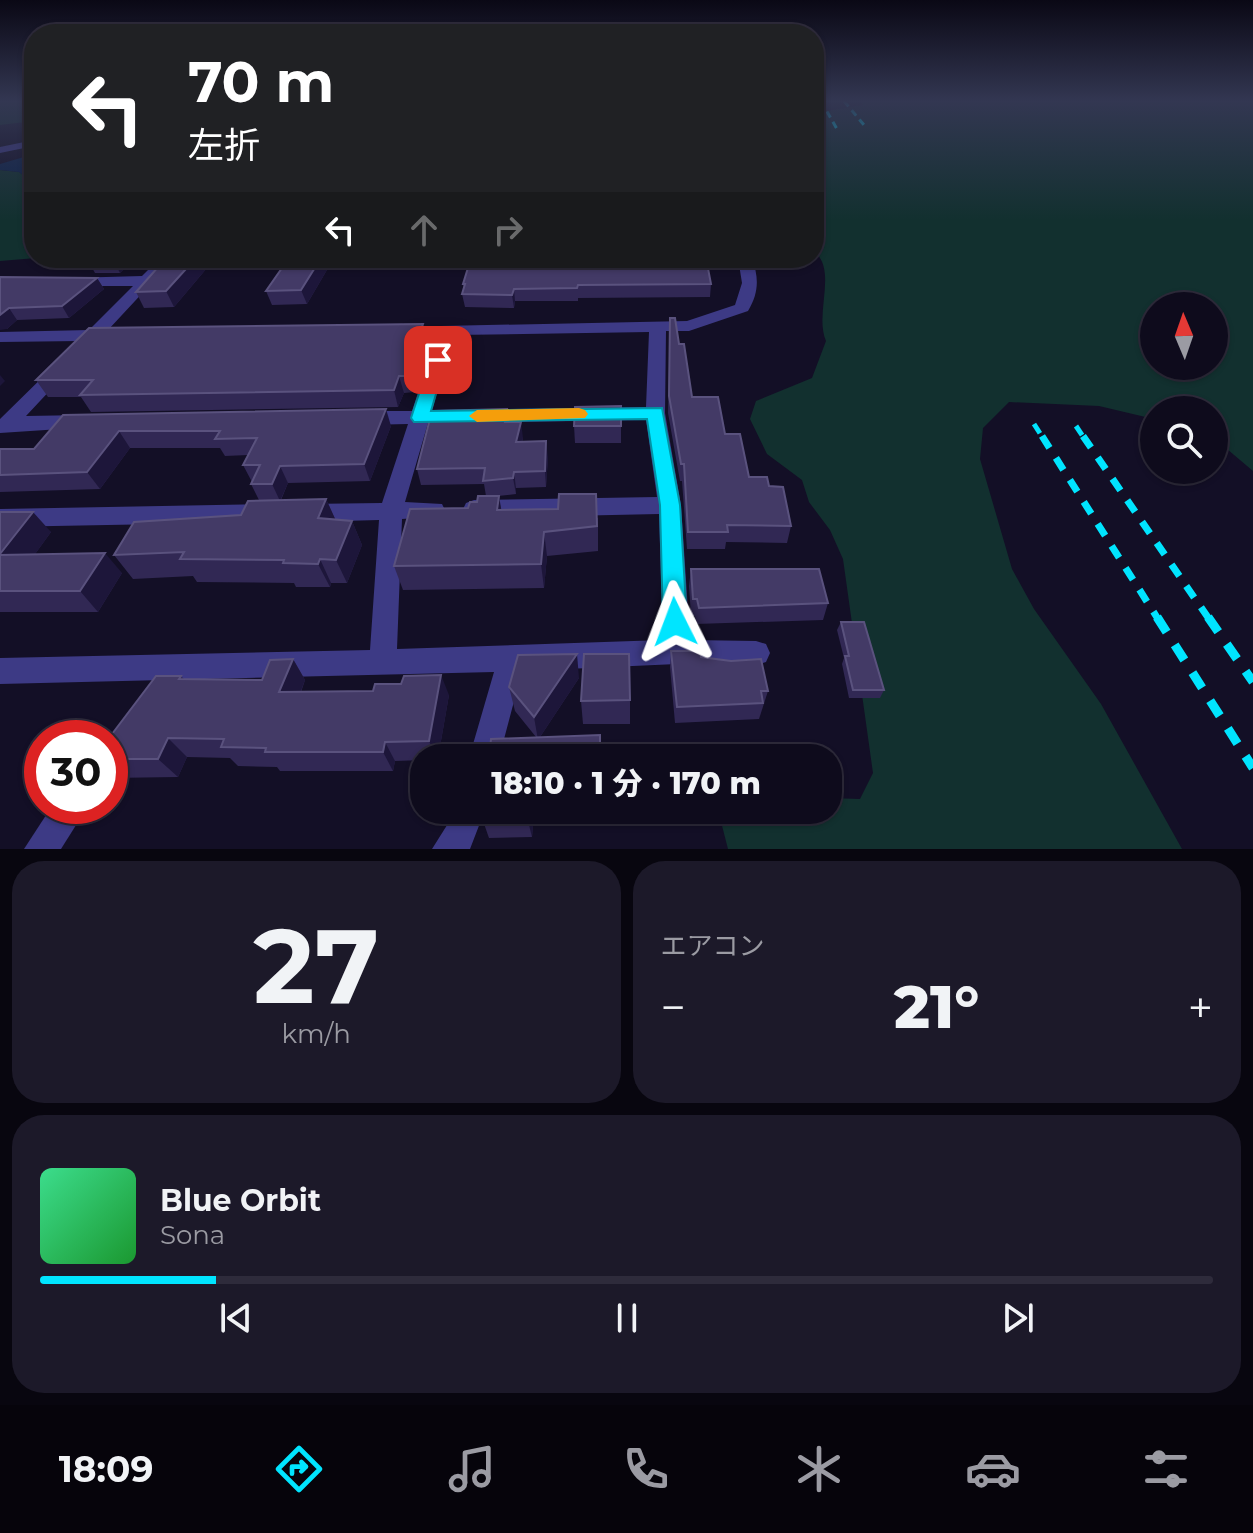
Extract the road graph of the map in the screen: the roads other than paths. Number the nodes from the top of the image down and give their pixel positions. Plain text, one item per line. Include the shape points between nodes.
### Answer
1 (24, 145) edge
2 (0, 150) edge
3 (158, 268) edge
4 (748, 268) edge
5 (146, 281) junction
6 (58, 282) edge
7 (658, 328) junction
8 (447, 331) junction
9 (385, 332) edge
10 (124, 335) edge
11 (93, 336) junction
12 (0, 337) edge
13 (655, 413) junction
14 (420, 418) junction
15 (341, 419) edge
16 (103, 422) edge
17 (4, 427) edge
18 (670, 505) junction
19 (391, 511) junction
20 (0, 518) edge
21 (677, 652) junction
22 (756, 653) dead end
23 (512, 659) junction
24 (383, 661) junction
25 (176, 665) junction
26 (0, 671) edge
27 (157, 691) edge
28 (488, 744) edge
29 (59, 824) edge
30 (465, 824) edge
31 (41, 849) edge
32 (449, 849) edge

1 - 2 street
3 - 5 street
4 - 7 street via 752,278 742,308 689,326
5 - 6 street
5 - 11 street
7 - 8 street
7 - 13 street
8 - 9 street
8 - 14 street
10 - 11 street
11 - 12 street
11 - 17 street
13 - 14 street
13 - 18 street
14 - 15 street
14 - 19 street
16 - 17 street
18 - 19 street
18 - 21 street
19 - 20 street
19 - 24 street
21 - 22 street
21 - 23 street
23 - 24 street
23 - 28 street
24 - 25 street
25 - 26 street
25 - 27 street
29 - 31 street
30 - 32 street

